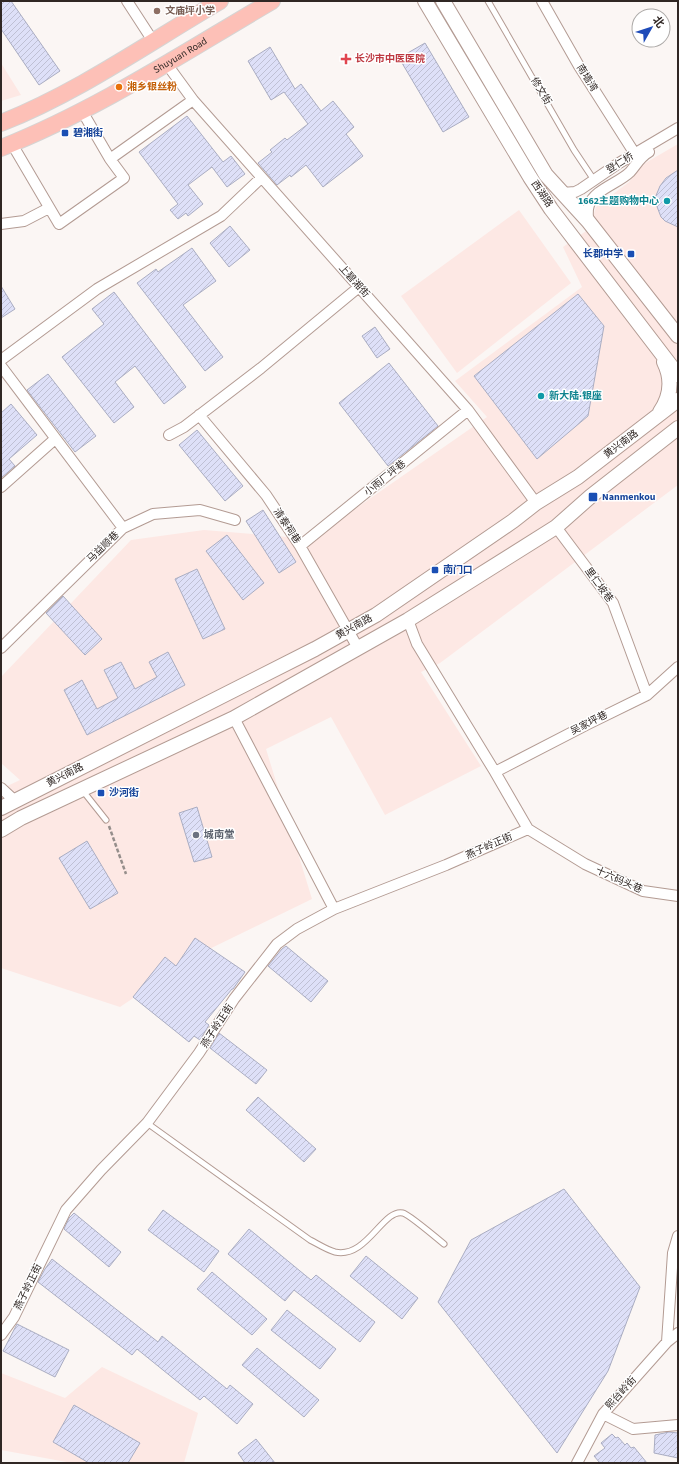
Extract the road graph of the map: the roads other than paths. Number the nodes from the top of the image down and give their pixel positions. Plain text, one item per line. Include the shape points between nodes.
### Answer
1 (127, 1) edge
2 (220, 1) edge
3 (272, 1) edge
4 (425, 1) edge
5 (443, 1) edge
6 (488, 1) edge
7 (542, 1) edge
8 (153, 41) junction
9 (166, 63) junction
10 (193, 100) junction
11 (82, 112) junction
12 (1, 123) edge
13 (678, 128) edge
14 (678, 135) edge
15 (6, 146) edge
16 (635, 154) junction
17 (110, 160) junction
18 (261, 178) junction
19 (594, 180) junction
20 (562, 193) junction
21 (49, 208) junction
22 (588, 221) junction
23 (1, 224) edge
24 (359, 287) junction
25 (678, 336) edge
26 (658, 349) junction
27 (1, 360) edge
28 (1, 366) edge
29 (678, 375) edge
30 (678, 400) edge
31 (468, 410) junction
32 (199, 415) junction
33 (658, 416) junction
34 (675, 431) edge
35 (169, 435) dead end
36 (55, 439) junction
37 (1, 487) edge
38 (536, 503) junction
39 (235, 520) dead end
40 (556, 527) junction
41 (123, 528) junction
42 (300, 546) junction
43 (408, 620) junction
44 (348, 630) junction
45 (1, 648) edge
46 (358, 648) junction
47 (678, 667) edge
48 (646, 696) junction
49 (234, 718) junction
50 (495, 772) junction
51 (1, 788) edge
52 (82, 789) junction
53 (15, 801) junction
54 (1, 808) edge
55 (106, 820) road end
56 (528, 829) junction
57 (1, 830) edge
58 (678, 896) edge
59 (334, 909) junction
60 (147, 1123) junction
61 (678, 1236) edge
62 (444, 1244) dead end
63 (678, 1333) edge
64 (1, 1335) edge
65 (667, 1342) junction
66 (603, 1414) junction
67 (678, 1425) edge
68 (577, 1463) edge

1 - 8 street
2 - 8 main road
3 - 9 main road, Shuyuan Road
4 - 26 main road, 西湖路 via 551,209
5 - 20 main road, 西湖路 via 540,167
6 - 19 lane, 修文街
7 - 16 street, 南墙湾 via 579,66
8 - 12 main road via 81,84
9 - 10 street, 上碧湘街
9 - 11 main road, Shuyuan Road
10 - 17 street
10 - 18 street, 上碧湘街
11 - 15 main road, Shuyuan Road
11 - 17 street
13 - 16 street, 登仁桥
14 - 22 street, 登仁桥 via 645,154 629,172 596,195 588,207
15 - 21 street
16 - 19 street, 登仁桥
17 - 21 street via 124,178 59,224
18 - 24 street, 上碧湘街
18 - 27 street via 221,216 97,289
19 - 20 street, 登仁桥 via 575,192
20 - 22 main road, 西湖路
21 - 23 street via 24,221
22 - 25 main road, 西湖路
24 - 31 street, 上碧湘街
24 - 32 street via 261,368
26 - 29 main road, 西湖路
26 - 33 main road via 666,364 670,383 670,391
28 - 36 street
30 - 33 main road, 黄兴南路
31 - 38 street, 上碧湘街
31 - 42 street, 小雨厂坪巷
32 - 35 street
32 - 42 street, 清泰祠巷 via 266,495
33 - 38 main road, 黄兴南路 via 578,477
34 - 40 main road, 黄兴南路 via 590,496
36 - 37 street
36 - 41 street
38 - 44 main road, 黄兴南路 via 376,615
39 - 41 street, 马益顺巷 via 200,510 153,514
40 - 43 main road, 黄兴南路
40 - 48 street, 里仁坡巷 via 613,603
41 - 45 street, 马益顺巷
42 - 44 street, 清泰祠巷
43 - 46 main road, 黄兴南路
43 - 50 street via 417,644
44 - 46 street, 清泰祠巷
44 - 53 main road, 黄兴南路
46 - 49 main road, 黄兴南路
47 - 48 street, 吴家坪巷
48 - 50 street, 吴家坪巷
49 - 52 main road, 黄兴南路
49 - 59 street
50 - 56 street
51 - 53 street
52 - 55 lane
52 - 57 main road, 黄兴南路
53 - 54 main road, 黄兴南路
56 - 58 street, 十六码头巷 via 585,864 643,891
56 - 59 street, 燕子岭正街 via 446,865
59 - 60 street, 燕子岭正街 via 297,929 277,944 234,999 199,1053
60 - 62 lane via 310,1240 335,1252 352,1252 395,1213 404,1212
60 - 64 street, 燕子岭正街 via 66,1210 14,1316
61 - 65 street via 673,1253
63 - 65 street, 熙台岭街
65 - 66 street, 熙台岭街
66 - 67 street via 633,1429
66 - 68 street, 熙台岭街

